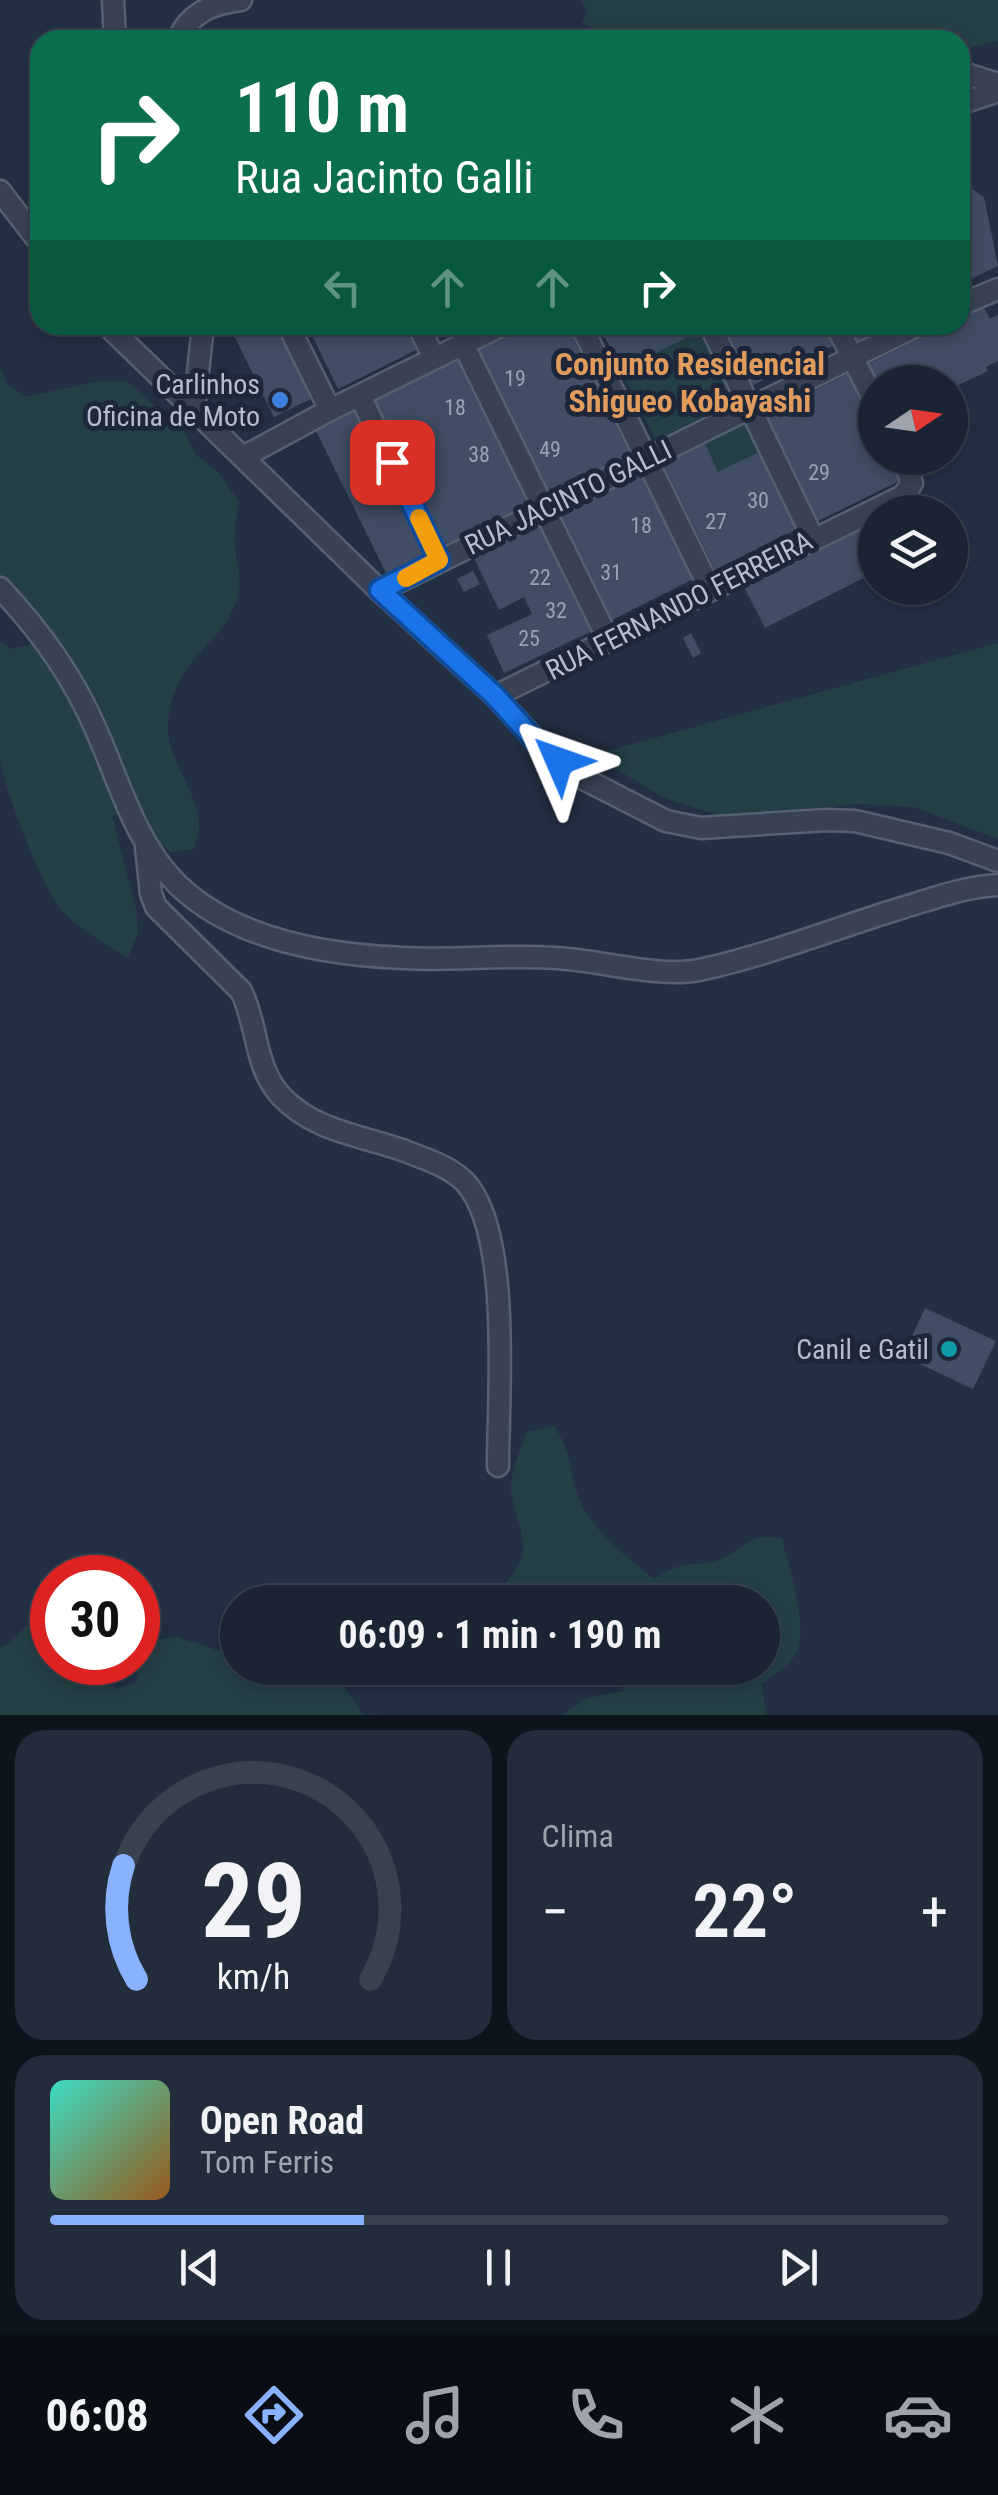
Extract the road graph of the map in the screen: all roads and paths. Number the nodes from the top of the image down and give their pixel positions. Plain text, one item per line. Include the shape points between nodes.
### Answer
1 (113, 0) edge
2 (241, 0) edge
3 (114, 30) edge
4 (182, 30) edge
5 (970, 76) edge
6 (998, 88) edge
7 (970, 100) edge
8 (0, 191) edge
9 (30, 229) edge
10 (998, 289) edge
11 (970, 301) edge
12 (125, 335) edge
13 (202, 335) edge
14 (293, 335) edge
15 (423, 335) edge
16 (481, 335) edge
17 (586, 335) edge
18 (715, 335) edge
19 (841, 335) edge
20 (897, 335) edge
21 (463, 344) junction
22 (852, 356) junction
23 (434, 358) junction
24 (858, 368) edge
25 (360, 396) junction
26 (750, 408) junction
27 (330, 410) junction
28 (194, 411) junction
29 (246, 456) junction
30 (648, 460) junction
31 (909, 475) edge
32 (542, 510) junction
33 (813, 538) junction
34 (439, 560) junction
35 (0, 588) edge
36 (710, 588) junction
37 (380, 590) junction
38 (609, 641) junction
39 (495, 696) junction
40 (146, 846) junction
41 (998, 861) edge
42 (998, 885) edge
43 (498, 1466) dead end

1 - 3 street
2 - 4 street via 198,12
5 - 6 street
6 - 7 street
8 - 9 street
10 - 11 street
12 - 28 street
13 - 28 street
14 - 27 street
15 - 23 street
16 - 21 street
17 - 30 street
18 - 26 street
19 - 22 street
20 - 22 street, RUA JACINTO GALLI
21 - 23 street
21 - 32 street
22 - 24 street
22 - 26 street, RUA JACINTO GALLI
23 - 25 street
25 - 27 street
25 - 34 street
26 - 30 street, RUA JACINTO GALLI
26 - 33 street
27 - 29 street
28 - 29 street
29 - 37 street
30 - 32 street, RUA JACINTO GALLI
30 - 36 street
31 - 33 street, RUA FERNANDO FERREIRA via 912,483 903,496
32 - 34 street, RUA JACINTO GALLI
32 - 38 street
33 - 36 street, RUA FERNANDO FERREIRA
34 - 37 street, RUA JACINTO GALLI
35 - 40 street via 64,665
36 - 38 street, RUA FERNANDO FERREIRA
37 - 39 street
38 - 39 street, RUA FERNANDO FERREIRA
39 - 41 street via 576,775 666,821 700,828 855,821 949,842
40 - 42 street via 206,909 255,932 405,958 544,957 679,972
40 - 43 street via 156,906 241,990 278,1094 333,1132 450,1170 475,1195 489,1230 496,1284

